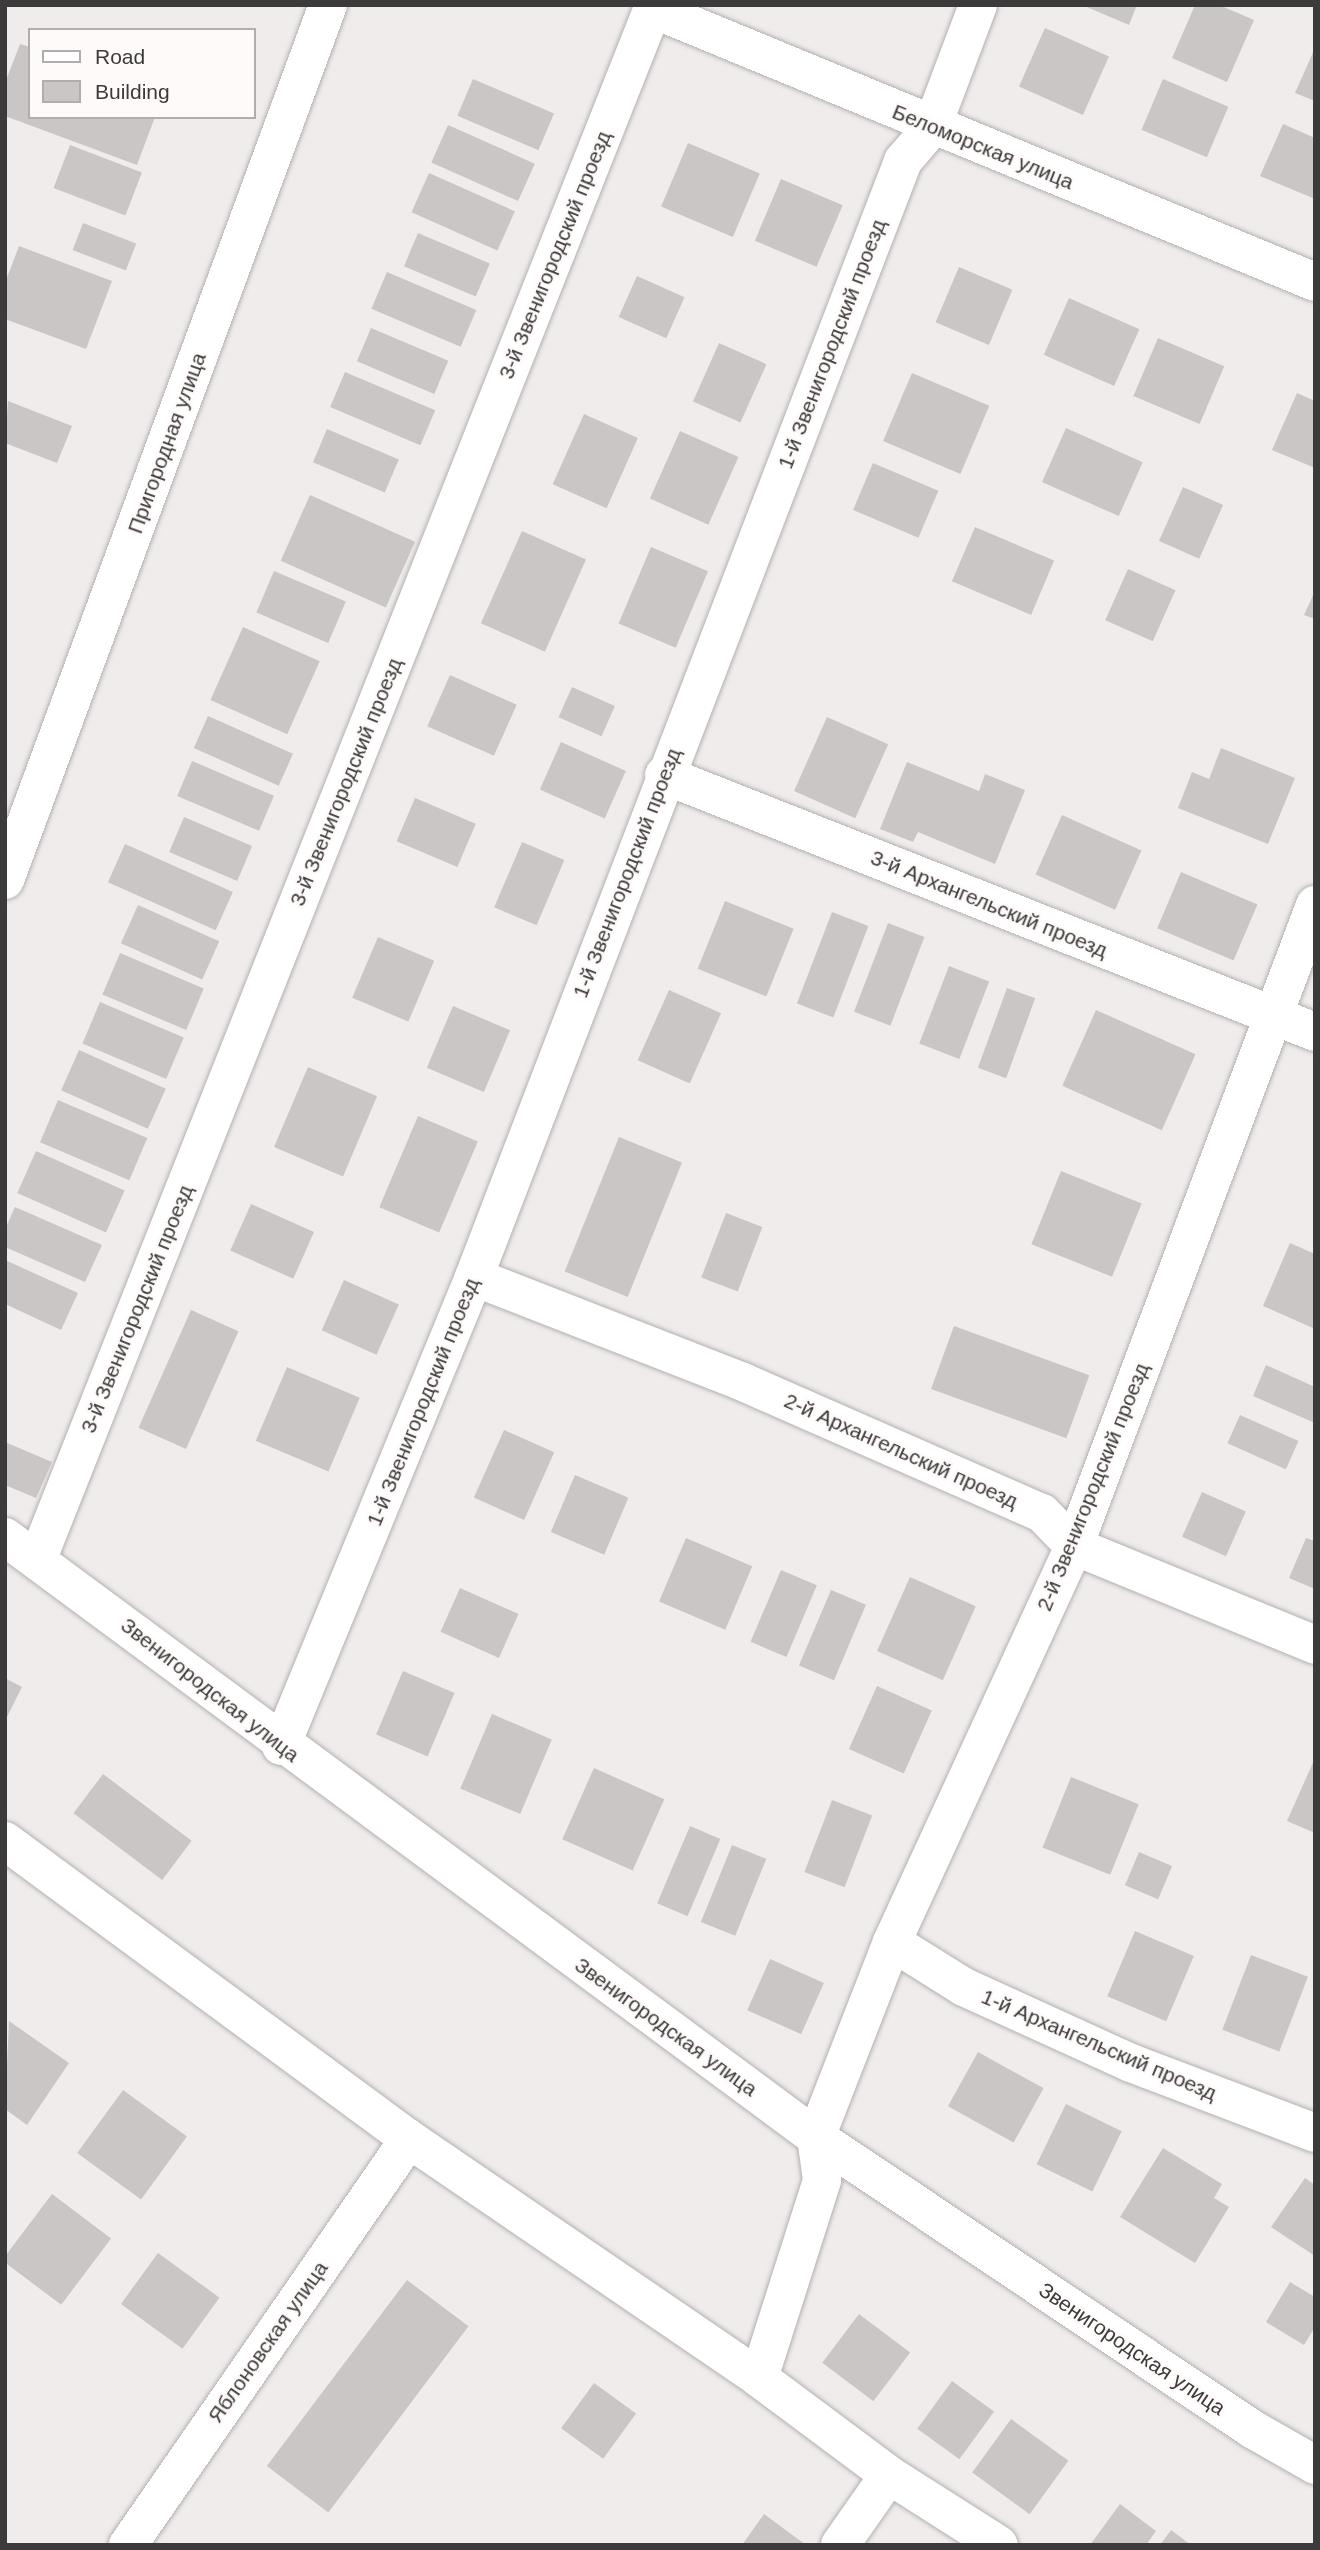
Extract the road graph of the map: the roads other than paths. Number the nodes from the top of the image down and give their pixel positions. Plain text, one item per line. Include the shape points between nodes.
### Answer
1 (328, 5) edge
2 (978, 5) edge
3 (653, 7) edge
4 (932, 127) junction
5 (1315, 282) edge
6 (664, 775) junction
7 (5, 880) edge
8 (1315, 905) edge
9 (1271, 1016) junction
10 (1315, 1032) edge
11 (474, 1277) junction
12 (5, 1537) edge
13 (1074, 1546) junction
14 (38, 1558) junction
15 (1315, 1645) edge
16 (281, 1746) junction
17 (5, 1841) edge
18 (892, 1942) junction
19 (1315, 2133) edge
20 (816, 2137) junction
21 (409, 2139) junction
22 (760, 2378) junction
23 (1315, 2465) edge
24 (889, 2475) junction
25 (128, 2545) edge
26 (840, 2545) edge
27 (999, 2545) edge

1 - 7 street, Пригородная улица
2 - 4 street, 1-й Звенигородский проезд
3 - 4 street, Беломорская улица
3 - 14 street, 3-й Звенигородский проезд
4 - 5 street, Беломорская улица
4 - 6 street, 1-й Звенигородский проезд via 903,161
6 - 9 street, 3-й Архангельский проезд
6 - 11 street, 1-й Звенигородский проезд
8 - 9 street, 2-й Звенигородский проезд
9 - 10 street, 3-й Архангельский проезд
9 - 13 street, 2-й Звенигородский проезд
11 - 13 street, 2-й Архангельский проезд via 743,1382 1042,1513
11 - 16 street, 1-й Звенигородский проезд
12 - 14 street, Звенигородская улица
13 - 15 street, 2-й Архангельский проезд
13 - 18 street, 2-й Звенигородский проезд
14 - 16 street, Звенигородская улица
16 - 20 street, Звенигородская улица
17 - 21 street
18 - 19 street, 1-й Архангельский проезд via 964,1987 1131,2063
18 - 20 street, 2-й Звенигородский проезд
20 - 22 street via 822,2180
20 - 23 street, Звенигородская улица via 1252,2429
21 - 22 street
21 - 25 street, Яблоновская улица
22 - 24 street
24 - 26 street
24 - 27 street

